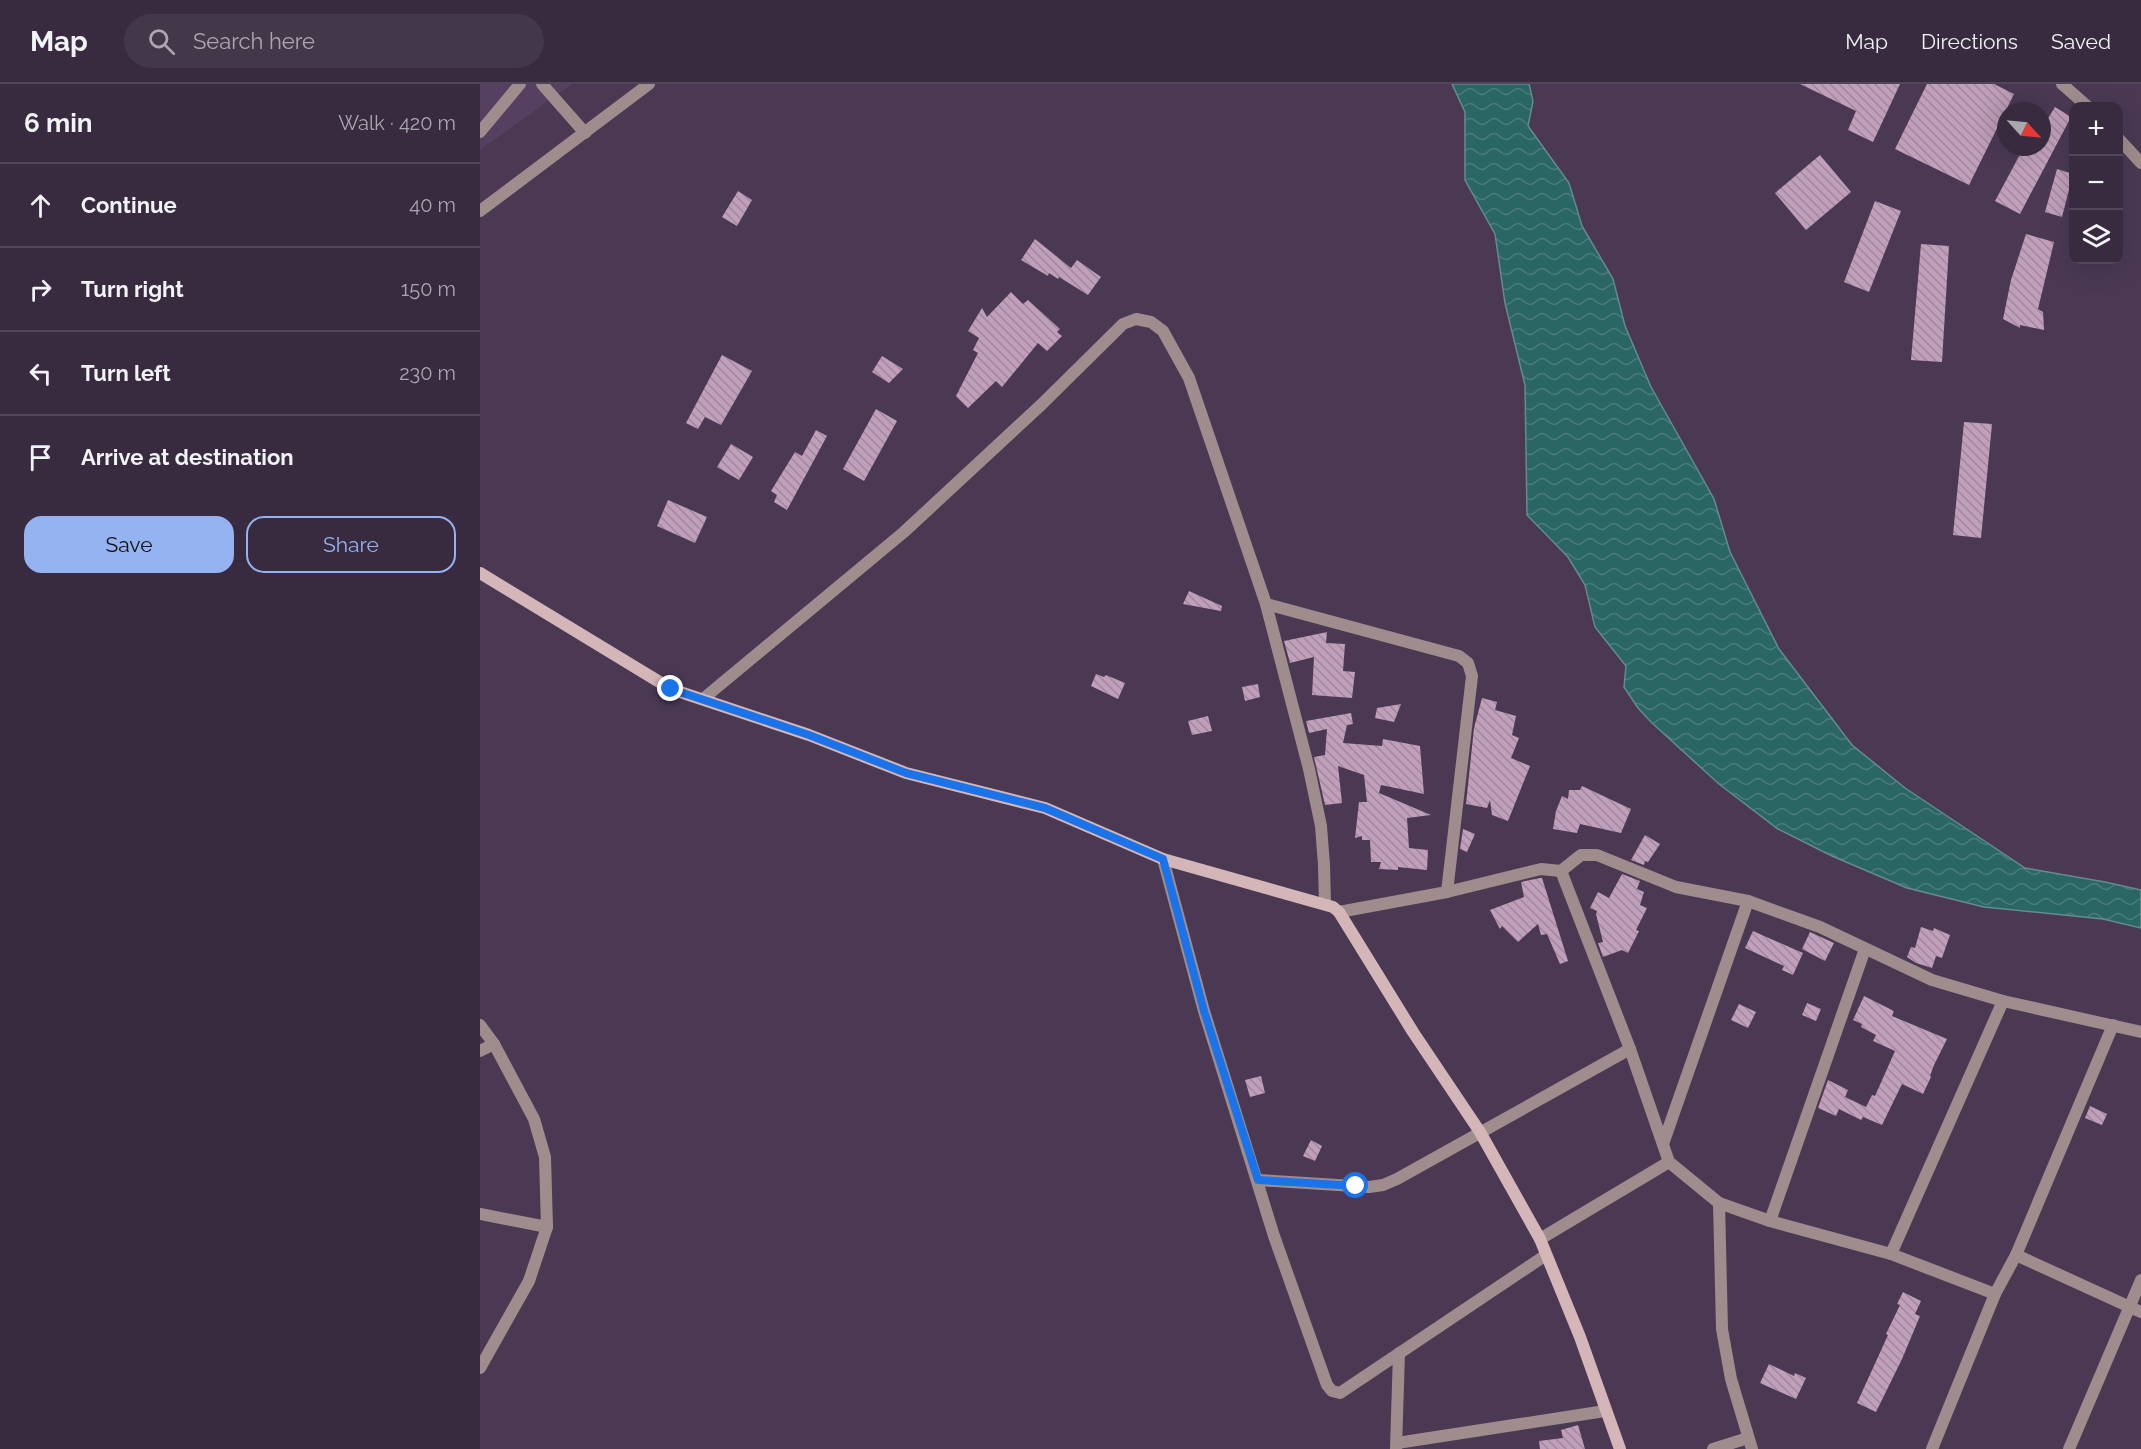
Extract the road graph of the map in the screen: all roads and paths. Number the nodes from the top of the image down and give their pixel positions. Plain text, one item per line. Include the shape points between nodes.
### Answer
1 (520, 84) edge
2 (542, 84) edge
3 (649, 84) edge
4 (2062, 84) edge
5 (2082, 102) edge
6 (480, 131) edge
7 (585, 133) junction
8 (2123, 143) edge
9 (2141, 163) edge
10 (480, 211) edge
11 (480, 573) edge
12 (1266, 604) junction
13 (703, 699) junction
14 (1163, 859) junction
15 (1561, 871) junction
16 (1447, 892) junction
17 (1748, 901) junction
18 (1325, 903) junction
19 (1339, 912) junction
20 (1865, 949) junction
21 (2003, 1001) junction
22 (480, 1025) edge
23 (2113, 1025) junction
24 (2141, 1032) edge
25 (494, 1044) junction
26 (1630, 1049) junction
27 (480, 1051) edge
28 (1480, 1132) junction
29 (1663, 1144) junction
30 (1669, 1162) junction
31 (1258, 1180) junction
32 (1719, 1203) junction
33 (480, 1214) edge
34 (1770, 1221) junction
35 (547, 1227) junction
36 (1540, 1239) junction
37 (1891, 1254) junction
38 (1546, 1255) junction
39 (2016, 1256) junction
40 (2141, 1280) edge
41 (1995, 1294) junction
42 (2135, 1309) edge
43 (1399, 1353) junction
44 (480, 1368) edge
45 (1605, 1411) junction
46 (1750, 1443) edge
47 (1396, 1446) edge
48 (1620, 1449) edge
49 (1713, 1449) edge
50 (1932, 1449) edge
51 (2069, 1449) edge

1 - 6 street
2 - 7 street
3 - 7 street
4 - 5 street
7 - 10 street
8 - 9 street
11 - 13 street via 671,689
12 - 13 street via 1189,378 1163,332 1151,322 1136,319 1123,324 904,532
12 - 16 street via 1459,656 1468,663 1472,676
12 - 18 street via 1321,826
13 - 14 street via 906,773 1045,808
14 - 18 street
14 - 31 street via 1204,1011
15 - 16 street via 1540,869
15 - 17 street via 1581,855 1597,855 1676,887
15 - 26 street
16 - 19 street
17 - 20 street via 1820,927
17 - 29 street
18 - 19 street
19 - 28 street
20 - 21 street via 1932,980
20 - 34 street
21 - 23 street
21 - 37 street
22 - 25 street
23 - 24 street
23 - 39 street
25 - 27 street
25 - 35 street via 534,1119 545,1157
26 - 28 street
26 - 29 street
28 - 31 street via 1383,1185
28 - 36 street
29 - 30 street
30 - 32 street
30 - 36 street
31 - 43 street via 1327,1385 1340,1393
32 - 34 street
32 - 46 street via 1722,1329 1731,1379
33 - 35 street
34 - 37 street
35 - 44 street via 529,1281
36 - 38 street
37 - 41 street
38 - 43 street
38 - 45 street
39 - 41 street
39 - 42 street
40 - 42 street
41 - 50 street
42 - 51 street
43 - 47 street
45 - 47 street
45 - 48 street
46 - 49 street

